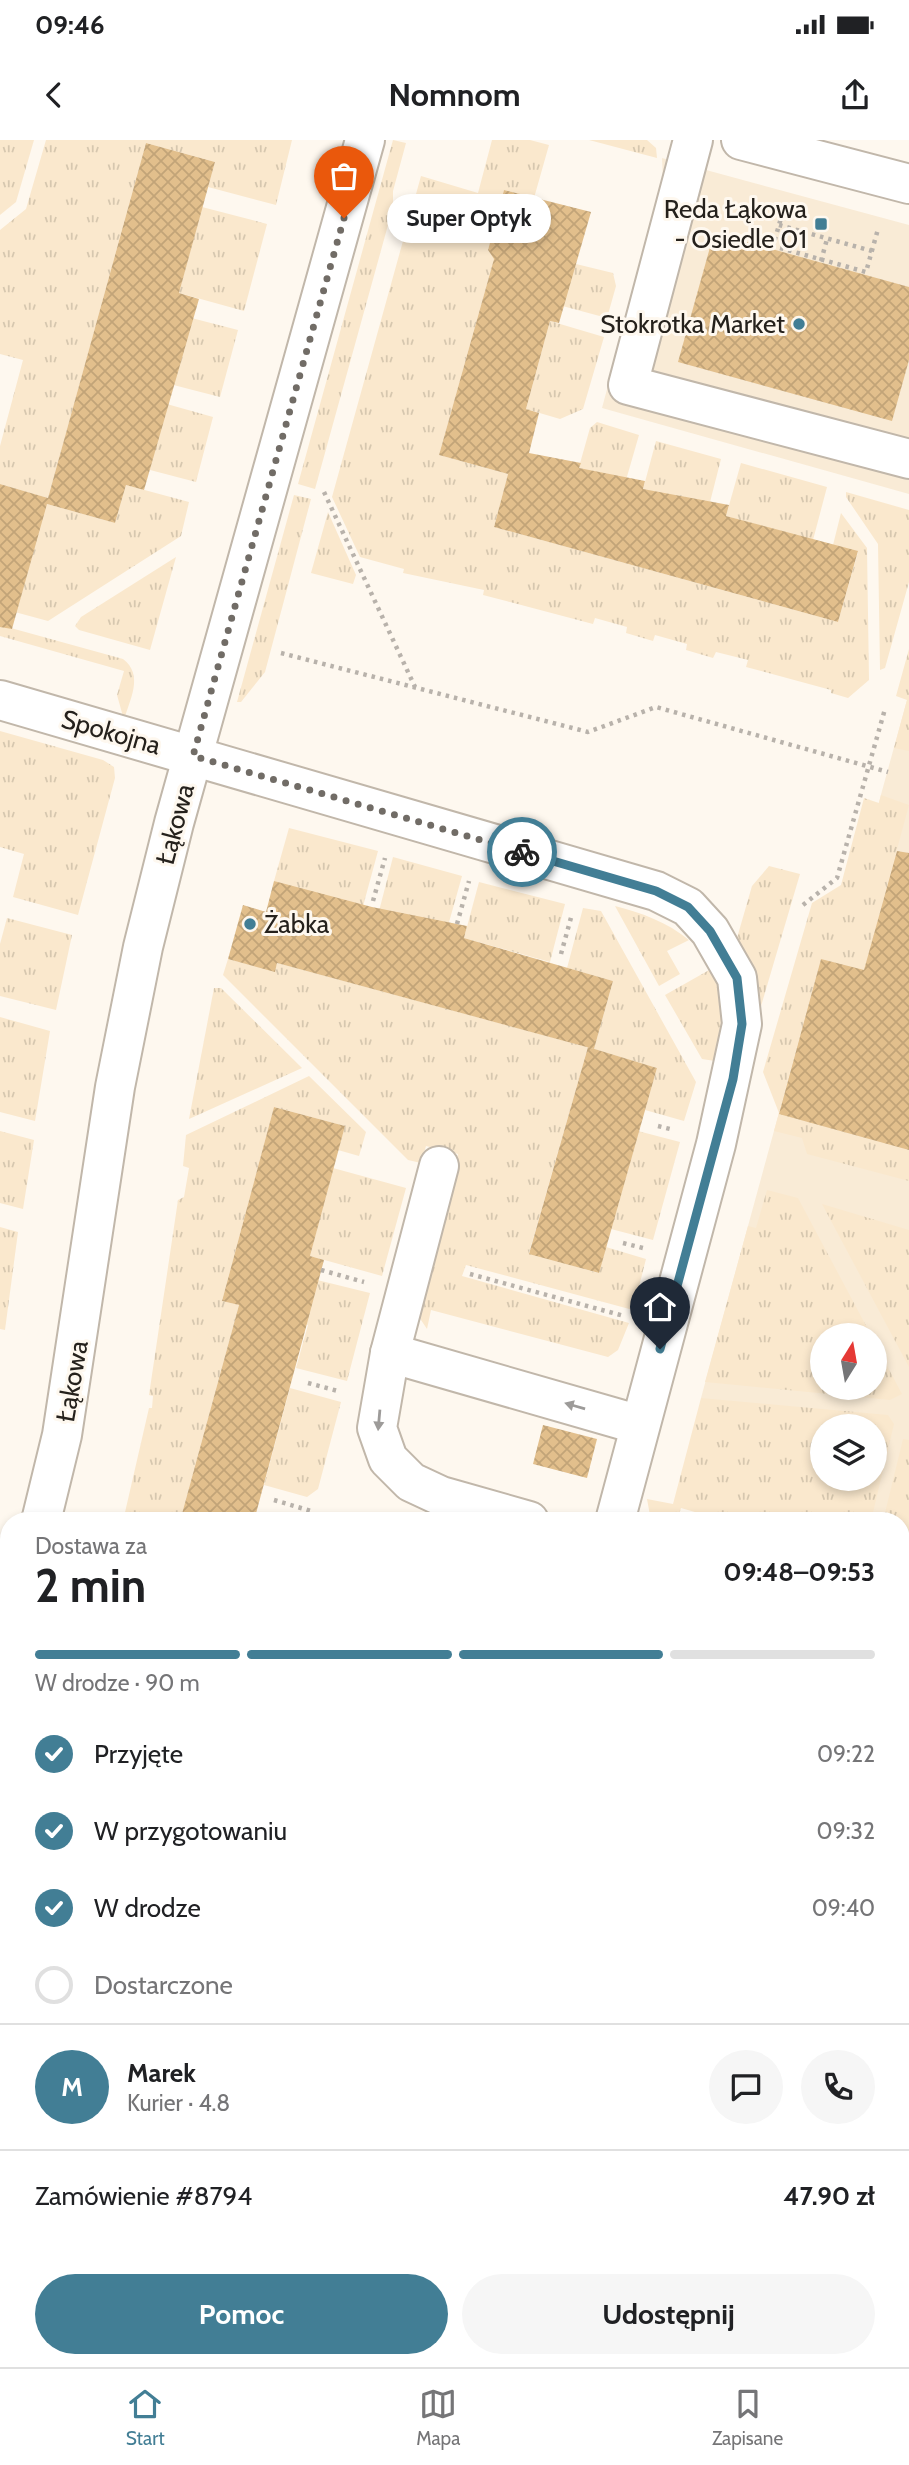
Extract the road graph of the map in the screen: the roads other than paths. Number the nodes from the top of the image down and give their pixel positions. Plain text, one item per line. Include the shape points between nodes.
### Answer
1 (365, 140) edge
2 (693, 140) edge
3 (741, 140) edge
4 (909, 184) edge
5 (909, 459) edge
6 (0, 700) edge
7 (193, 756) junction
8 (439, 1166) dead end
9 (390, 1353) junction
10 (640, 1425) junction
11 (43, 1512) edge
12 (497, 1512) edge
13 (617, 1512) edge

1 - 7 street, Łąkowa
2 - 5 street via 628,385
3 - 4 street
6 - 7 street, Spokojna
7 - 10 street, Spokojna via 656,891 688,907 710,931 737,978 742,1024 720,1131
7 - 11 street, Łąkowa via 143,947 115,1087 77,1352
8 - 9 street
10 -> 9 street
9 -> 12 street via 377,1428 388,1459 411,1482 440,1496
10 - 13 street, Spokojna

